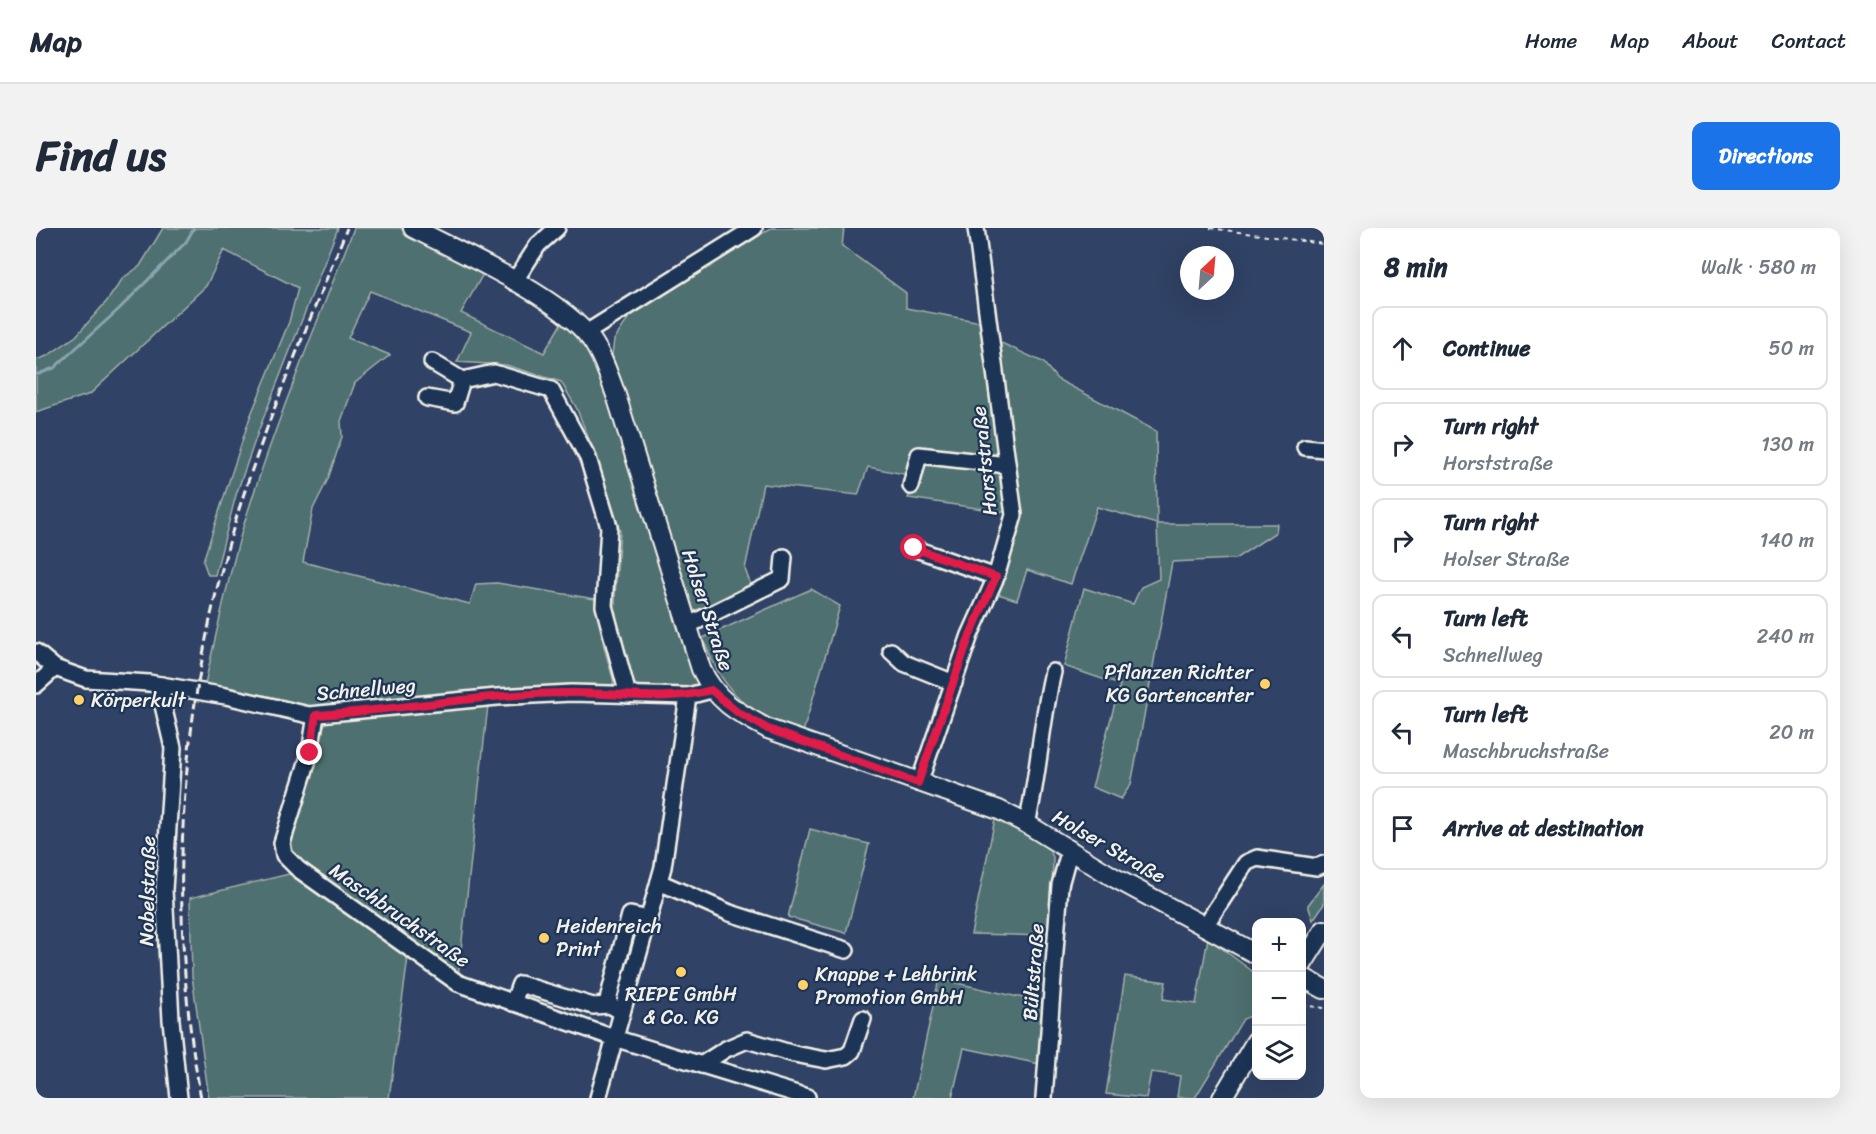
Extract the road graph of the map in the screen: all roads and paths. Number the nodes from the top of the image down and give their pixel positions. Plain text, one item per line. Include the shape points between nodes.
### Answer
1 (413, 228) edge
2 (557, 228) edge
3 (754, 228) edge
4 (976, 228) edge
5 (1210, 228) edge
6 (1324, 244) edge
7 (514, 282) junction
8 (586, 333) junction
9 (432, 362) dead end
10 (462, 380) junction
11 (427, 398) dead end
12 (1305, 447) dead end
13 (1324, 449) edge
14 (1007, 465) junction
15 (912, 486) dead end
16 (914, 548) dead end
17 (784, 557) dead end
18 (996, 577) junction
19 (689, 625) junction
20 (891, 651) dead end
21 (36, 652) edge
22 (55, 668) junction
23 (1053, 672) dead end
24 (954, 683) junction
25 (36, 684) edge
26 (162, 685) junction
27 (711, 690) junction
28 (628, 695) junction
29 (688, 696) junction
30 (316, 715) junction
31 (918, 783) junction
32 (1027, 824) junction
33 (1070, 849) junction
34 (1324, 864) edge
35 (659, 882) junction
36 (1205, 926) junction
37 (1324, 930) edge
38 (846, 950) dead end
39 (1252, 951) edge
40 (1306, 959) edge
41 (1306, 979) edge
42 (1324, 989) edge
43 (513, 1003) junction
44 (1306, 1006) edge
45 (616, 1008) junction
46 (1324, 1008) edge
47 (863, 1019) dead end
48 (614, 1038) junction
49 (1252, 1049) edge
50 (701, 1065) junction
51 (174, 1097) edge
52 (807, 1097) edge
53 (598, 1098) edge
54 (1044, 1098) edge
55 (1222, 1098) edge

1 - 7 main road, Holser Straße
2 - 7 street via 538,245
3 - 8 street
4 - 14 street, Horststraße
5 - 6 path
7 - 8 main road, Holser Straße via 564,313
8 - 19 main road, Holser Straße via 602,358 616,395
9 - 10 street
10 - 11 street via 455,403
10 - 28 street via 494,373 551,390 588,458 609,527 604,606
12 - 13 street
14 - 15 street via 919,454
14 - 18 street, Horststraße via 1014,515
16 - 18 street
17 - 19 street via 782,579
18 - 24 street, Horststraße
19 - 27 main road, Holser Straße
20 - 24 street via 904,663
21 - 22 street, Schnellweg
22 - 25 street
22 - 26 street, Schnellweg via 99,681
23 - 32 street
24 - 31 street, Horststraße
26 - 30 street, Schnellweg via 295,714
26 - 51 street, Nobelstraße via 173,748 164,890
27 - 29 street, Schnellweg
27 - 31 main road, Holser Straße via 737,712 768,729
28 - 29 street, Schnellweg
28 - 30 street, Schnellweg via 497,697
29 - 35 street
30 - 43 street, Maschbruchstraße via 310,753 282,843 285,855 298,869 458,983
31 - 32 main road, Holser Straße via 999,810
32 - 33 main road, Holser Straße
33 - 36 main road, Holser Straße
33 - 54 street, Bültstraße via 1060,885
34 - 36 street via 1317,867 1257,858 1246,863
35 - 38 street via 730,913
35 - 45 street
36 - 39 main road, Holser Straße
37 - 40 main road
41 - 42 main road
43 - 45 street via 520,984
43 - 48 street, Maschbruchstraße
44 - 46 path
45 - 48 street
47 - 50 street via 852,1052 846,1056 826,1060 747,1040
48 - 50 street, Maschbruchstraße
48 - 53 street
49 - 55 main road
50 - 52 street, Maschbruchstraße

